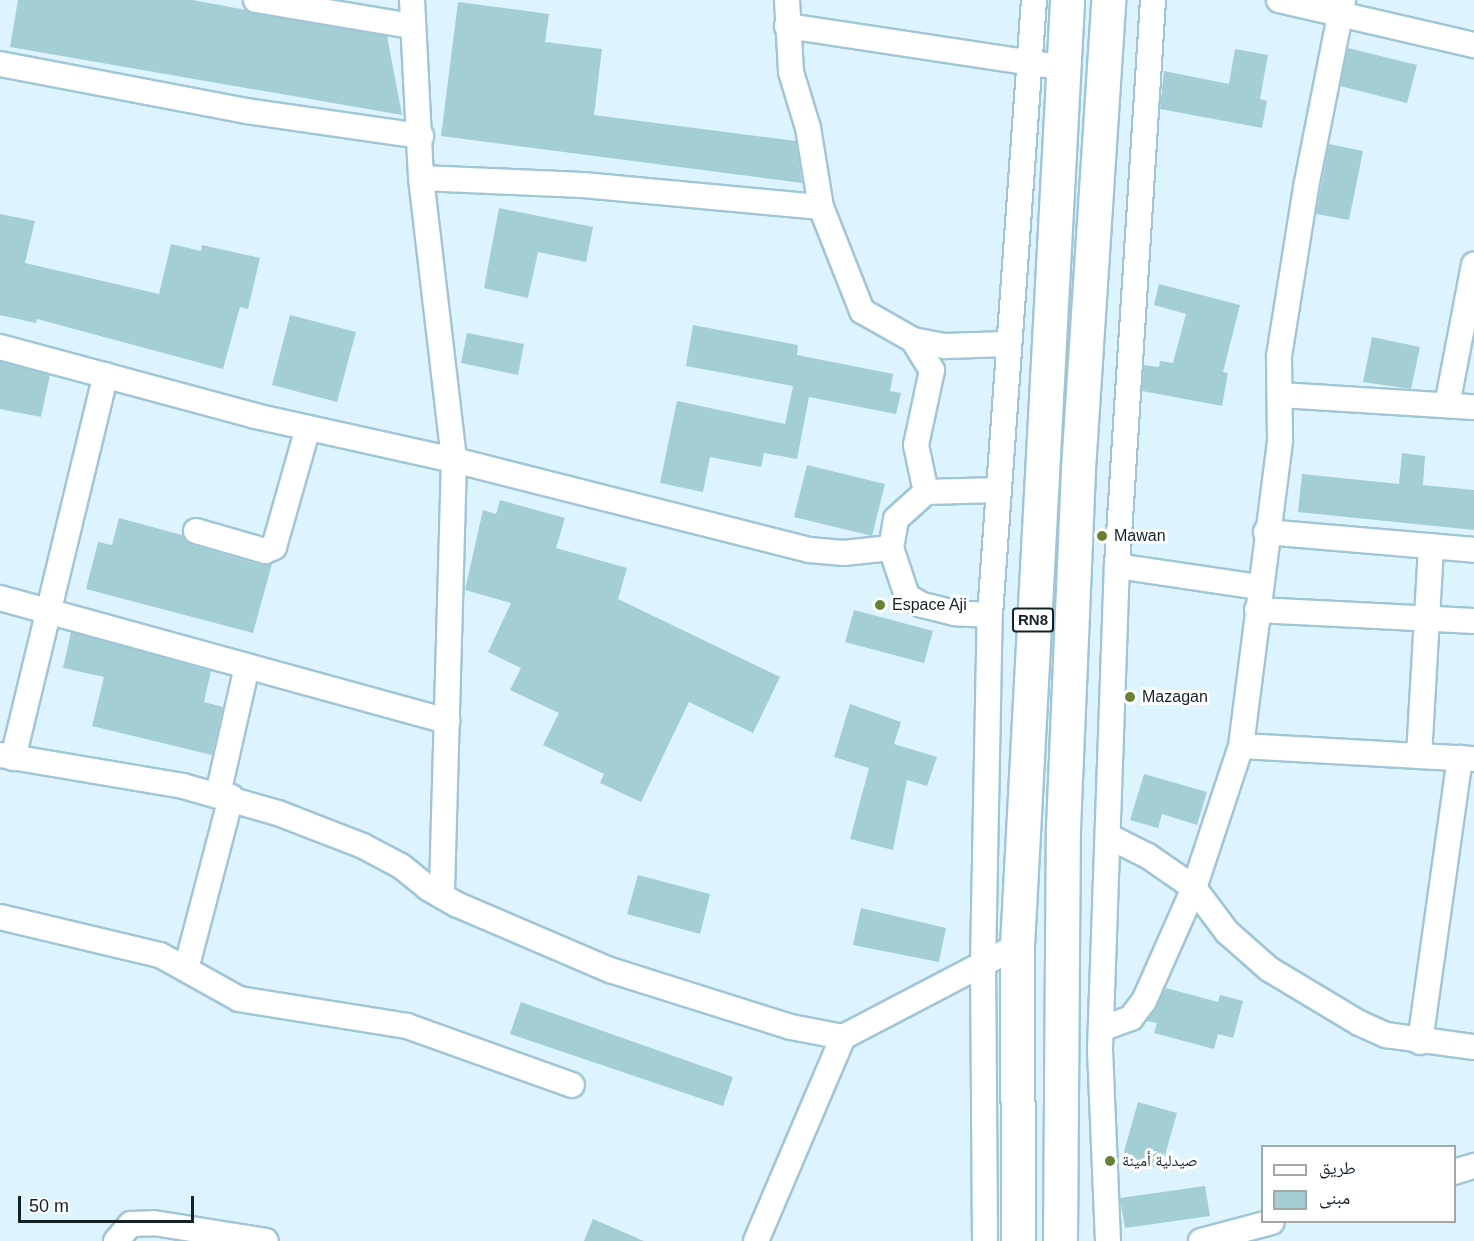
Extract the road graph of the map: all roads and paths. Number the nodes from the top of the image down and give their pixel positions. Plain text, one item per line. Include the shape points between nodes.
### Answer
1 (256, 0) edge
2 (412, 0) edge
3 (787, 0) edge
4 (1034, 0) edge
5 (1067, 0) edge
6 (1108, 0) edge
7 (1153, 0) edge
8 (1279, 0) edge
9 (1342, 7) edge
10 (412, 26) junction
11 (787, 26) junction
12 (1474, 45) edge
13 (1032, 63) junction
14 (0, 64) edge
15 (1065, 68) junction
16 (421, 136) junction
17 (421, 178) junction
18 (821, 207) junction
19 (1474, 265) edge
20 (914, 340) junction
21 (1008, 344) junction
22 (0, 346) edge
23 (106, 375) junction
24 (1281, 395) junction
25 (1447, 405) junction
26 (1474, 407) edge
27 (308, 428) junction
28 (454, 460) junction
29 (998, 490) junction
30 (926, 492) junction
31 (196, 531) dead end
32 (1266, 532) junction
33 (1431, 546) junction
34 (891, 548) junction
35 (1474, 550) edge
36 (1117, 566) junction
37 (0, 598) edge
38 (1258, 599) junction
39 (50, 610) junction
40 (990, 615) junction
41 (1427, 618) junction
42 (1474, 621) edge
43 (247, 666) junction
44 (447, 721) junction
45 (1241, 746) junction
46 (7, 756) edge
47 (1419, 756) junction
48 (1467, 758) edge
49 (224, 796) junction
50 (1108, 836) junction
51 (1194, 888) junction
52 (442, 896) junction
53 (0, 917) edge
54 (1017, 946) junction
55 (983, 964) junction
56 (186, 969) junction
57 (1101, 1029) junction
58 (843, 1037) junction
59 (1420, 1042) junction
60 (1474, 1047) edge
61 (572, 1084) dead end
62 (1474, 1166) edge
63 (1456, 1172) edge
64 (1265, 1223) edge
65 (238, 1239) edge
66 (116, 1241) edge
67 (266, 1241) edge
68 (756, 1241) edge
69 (985, 1241) edge
70 (1018, 1241) edge
71 (1060, 1241) edge
72 (1108, 1241) edge
73 (1201, 1241) edge

1 - 10 street
2 - 10 street
3 - 11 street
4 - 13 street
5 - 15 highway, RN8
6 - 71 highway, RN8 via 1078,469 1064,793 1058,1055
7 - 36 street
8 - 9 street
9 - 12 street
9 - 24 street via 1306,187 1279,356
10 - 16 street
11 - 13 street
11 - 18 street via 791,72 808,128
13 - 15 street
13 - 21 street
14 - 16 street via 247,111
15 - 54 highway, RN8
16 - 17 street
17 - 18 street via 583,185
17 - 28 street
18 - 20 street via 862,311
19 - 25 street
20 - 21 street via 945,346
20 - 30 street via 932,370 916,445
21 - 29 street
22 - 23 street
23 - 27 street
23 - 39 street
24 - 25 street
24 - 32 street via 1280,440
25 - 26 street
27 - 28 street
27 - 31 street via 274,547 265,551
28 - 34 street via 809,550 844,553
28 - 44 street
29 - 30 street
29 - 40 street
30 - 34 street via 896,519
32 - 33 street
32 - 38 street
33 - 35 street
33 - 41 street
34 - 40 street via 907,596 922,605 956,613
36 - 38 street
36 - 50 street
37 - 39 street
38 - 41 street
38 - 45 street
39 - 43 street
39 - 46 street
40 - 55 street
41 - 42 street
41 - 47 street
43 - 44 street
43 - 49 street
44 - 52 street
45 - 47 street
45 - 51 street
46 - 49 street
47 - 48 street
48 - 59 street
49 - 52 street via 363,846 401,866
49 - 56 street
50 - 51 street via 1149,856
50 - 57 street
51 - 57 street via 1144,1001 1131,1018
51 - 59 street via 1227,932 1269,969 1359,1023 1386,1035
52 - 58 street via 610,970 791,1027
53 - 56 street via 160,955
54 - 55 street
54 - 70 highway, RN8
55 - 58 street
55 - 69 street
56 - 61 street via 239,999 407,1026
57 - 72 street
58 - 68 street
59 - 60 street
62 - 63 street
64 - 73 street
65 - 66 street via 154,1223 131,1224
65 - 67 street

